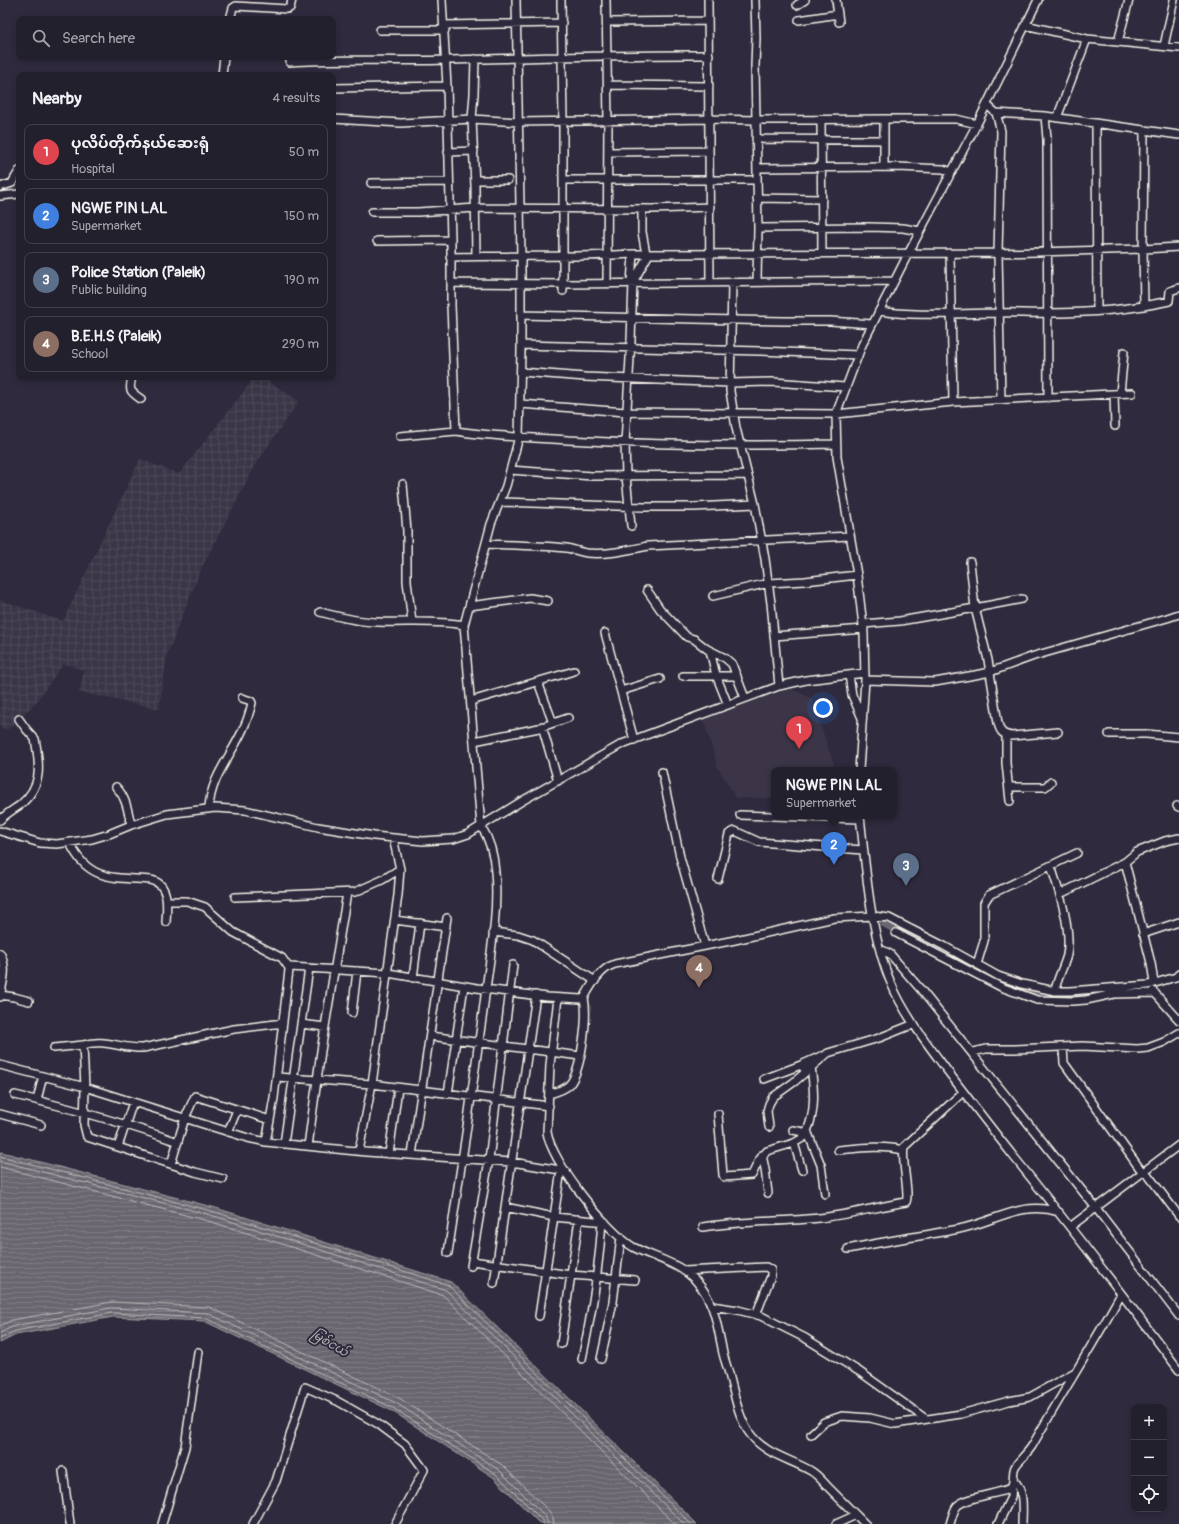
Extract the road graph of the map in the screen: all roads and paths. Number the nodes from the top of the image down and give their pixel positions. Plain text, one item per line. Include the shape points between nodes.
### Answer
1 (292, 0) edge
2 (442, 0) edge
3 (516, 0) edge
4 (561, 0) edge
5 (606, 0) edge
6 (708, 0) edge
7 (755, 0) edge
8 (805, 0) edge
9 (836, 0) edge
10 (1038, 0) edge
11 (1129, 0) edge
12 (1174, 0) edge
13 (797, 5) dead end
14 (231, 16) edge
15 (799, 20) dead end
16 (708, 21) junction
17 (607, 22) junction
18 (562, 23) junction
19 (516, 25) junction
20 (1025, 25) junction
21 (444, 28) junction
22 (380, 30) dead end
23 (1087, 39) junction
24 (1118, 42) junction
25 (1164, 46) junction
26 (1179, 48) edge
27 (607, 55) junction
28 (708, 55) junction
29 (562, 56) junction
30 (517, 58) junction
31 (475, 59) junction
32 (224, 60) edge
33 (446, 60) junction
34 (290, 62) dead end
35 (222, 72) edge
36 (447, 86) junction
37 (608, 86) junction
38 (709, 86) junction
39 (336, 88) edge
40 (987, 105) junction
41 (996, 113) junction
42 (1045, 116) junction
43 (1057, 118) junction
44 (336, 119) edge
45 (472, 119) junction
46 (709, 119) junction
47 (821, 119) junction
48 (884, 119) junction
49 (563, 120) junction
50 (756, 120) junction
51 (447, 121) junction
52 (608, 121) junction
53 (519, 122) junction
54 (1096, 123) junction
55 (977, 124) junction
56 (1144, 130) junction
57 (1179, 135) edge
58 (756, 139) junction
59 (821, 139) junction
60 (884, 140) junction
61 (474, 151) junction
62 (709, 151) junction
63 (448, 152) junction
64 (608, 152) junction
65 (822, 167) junction
66 (884, 167) junction
67 (757, 168) junction
68 (952, 172) junction
69 (16, 176) edge
70 (608, 179) junction
71 (475, 180) junction
72 (508, 180) dead end
73 (563, 180) junction
74 (709, 180) junction
75 (757, 180) junction
76 (449, 182) junction
77 (371, 183) dead end
78 (0, 187) edge
79 (16, 194) edge
80 (0, 196) edge
81 (757, 198) junction
82 (822, 199) junction
83 (710, 207) junction
84 (476, 208) junction
85 (520, 209) junction
86 (564, 209) junction
87 (608, 209) junction
88 (642, 209) junction
89 (450, 210) junction
90 (372, 212) dead end
91 (758, 228) junction
92 (822, 228) junction
93 (920, 231) junction
94 (451, 240) junction
95 (377, 241) dead end
96 (1179, 247) edge
97 (1143, 249) junction
98 (1097, 250) junction
99 (1047, 252) junction
100 (998, 253) junction
101 (633, 254) junction
102 (647, 254) junction
103 (710, 254) junction
104 (758, 254) junction
105 (822, 254) junction
106 (908, 254) junction
107 (950, 254) junction
108 (476, 256) junction
109 (521, 256) junction
110 (564, 256) junction
111 (607, 256) junction
112 (450, 258) junction
113 (894, 281) junction
114 (632, 282) junction
115 (710, 282) junction
116 (732, 282) junction
117 (757, 282) junction
118 (451, 283) junction
119 (521, 283) junction
120 (607, 283) junction
121 (563, 287) junction
122 (1179, 288) edge
123 (1144, 306) junction
124 (879, 311) junction
125 (1097, 311) junction
126 (999, 313) junction
127 (1048, 314) junction
128 (521, 315) junction
129 (951, 315) junction
130 (632, 317) junction
131 (732, 319) junction
132 (872, 324) junction
133 (521, 345) junction
134 (631, 348) junction
135 (731, 350) junction
136 (1124, 352) dead end
137 (858, 355) junction
138 (521, 372) junction
139 (629, 378) junction
140 (131, 380) edge
141 (730, 383) junction
142 (845, 387) junction
143 (1117, 393) junction
144 (1132, 393) dead end
145 (1048, 398) junction
146 (141, 399) dead end
147 (1001, 400) junction
148 (953, 402) junction
149 (520, 404) junction
150 (626, 412) junction
151 (734, 414) junction
152 (836, 414) junction
153 (1115, 426) dead end
154 (456, 431) junction
155 (400, 436) dead end
156 (519, 437) junction
157 (625, 443) junction
158 (836, 444) junction
159 (740, 445) junction
160 (510, 470) junction
161 (748, 475) junction
162 (626, 476) junction
163 (404, 484) dead end
164 (500, 502) junction
165 (755, 504) junction
166 (629, 507) junction
167 (631, 526) dead end
168 (850, 536) junction
169 (761, 540) junction
170 (486, 544) junction
171 (970, 562) dead end
172 (857, 575) junction
173 (768, 583) junction
174 (647, 590) dead end
175 (713, 596) dead end
176 (1022, 599) dead end
177 (548, 601) dead end
178 (469, 606) junction
179 (975, 608) junction
180 (320, 612) dead end
181 (1179, 614) edge
182 (412, 622) junction
183 (464, 625) junction
184 (863, 626) junction
185 (604, 633) dead end
186 (774, 636) junction
187 (710, 651) junction
188 (574, 671) dead end
189 (990, 672) junction
190 (716, 675) junction
191 (849, 675) junction
192 (683, 676) dead end
193 (737, 676) junction
194 (865, 677) junction
195 (660, 679) dead end
196 (538, 682) junction
197 (778, 686) junction
198 (621, 691) junction
199 (242, 698) dead end
200 (745, 698) junction
201 (470, 701) junction
202 (728, 704) junction
203 (568, 718) dead end
204 (862, 718) junction
205 (19, 719) dead end
206 (553, 723) junction
207 (542, 726) junction
208 (1058, 732) dead end
209 (1109, 734) dead end
210 (1006, 735) junction
211 (1179, 738) edge
212 (634, 740) junction
213 (474, 741) junction
214 (859, 767) edge
215 (662, 772) dead end
216 (558, 780) junction
217 (1051, 782) dead end
218 (116, 787) dead end
219 (1009, 787) junction
220 (1010, 801) dead end
221 (209, 808) junction
222 (740, 815) dead end
223 (771, 816) edge
224 (860, 819) edge
225 (0, 820) edge
226 (132, 825) junction
227 (482, 826) junction
228 (0, 831) edge
229 (393, 838) junction
230 (1179, 838) edge
231 (70, 843) junction
232 (864, 850) junction
233 (1077, 853) dead end
234 (1125, 862) junction
235 (1051, 866) junction
236 (400, 869) junction
237 (718, 879) dead end
238 (347, 893) junction
239 (1060, 894) junction
240 (234, 897) dead end
241 (167, 901) junction
242 (873, 916) junction
243 (447, 918) dead end
244 (395, 920) junction
245 (166, 922) dead end
246 (1179, 922) edge
247 (420, 923) junction
248 (446, 927) junction
249 (493, 932) junction
250 (896, 934) dead end
251 (1143, 934) junction
252 (705, 946) junction
253 (880, 949) junction
254 (0, 953) edge
255 (977, 964) junction
256 (513, 965) dead end
257 (289, 968) junction
258 (309, 968) junction
259 (334, 970) junction
260 (2, 971) edge
261 (357, 971) junction
262 (388, 973) junction
263 (1179, 974) edge
264 (413, 978) junction
265 (595, 981) junction
266 (438, 982) junction
267 (1151, 984) junction
268 (464, 986) junction
269 (486, 989) junction
270 (1055, 991) junction
271 (510, 992) junction
272 (1074, 992) junction
273 (1154, 992) junction
274 (536, 995) junction
275 (0, 996) edge
276 (558, 998) junction
277 (584, 998) junction
278 (29, 1001) dead end
279 (1081, 1001) junction
280 (352, 1013) dead end
281 (1179, 1020) edge
282 (283, 1023) junction
283 (301, 1024) junction
284 (914, 1024) junction
285 (325, 1027) junction
286 (1179, 1034) edge
287 (430, 1036) junction
288 (455, 1039) junction
289 (479, 1043) junction
290 (83, 1045) junction
291 (504, 1045) junction
292 (1063, 1047) junction
293 (54, 1048) dead end
294 (528, 1049) junction
295 (552, 1052) junction
296 (973, 1052) junction
297 (825, 1055) junction
298 (580, 1056) junction
299 (0, 1065) edge
300 (801, 1065) junction
301 (809, 1069) junction
302 (42, 1076) junction
303 (277, 1077) junction
304 (294, 1078) junction
305 (318, 1079) junction
306 (764, 1079) dead end
307 (372, 1084) junction
308 (85, 1087) junction
309 (398, 1088) junction
310 (422, 1091) junction
311 (963, 1092) junction
312 (448, 1094) junction
313 (549, 1094) junction
314 (15, 1095) dead end
315 (471, 1097) junction
316 (37, 1100) junction
317 (497, 1100) junction
318 (133, 1102) junction
319 (521, 1103) junction
320 (549, 1106) junction
321 (237, 1110) junction
322 (84, 1112) junction
323 (0, 1114) edge
324 (718, 1114) dead end
325 (185, 1118) junction
326 (270, 1120) junction
327 (126, 1124) junction
328 (41, 1125) dead end
329 (769, 1126) dead end
330 (793, 1130) dead end
331 (228, 1132) junction
332 (808, 1134) junction
333 (178, 1142) junction
334 (266, 1142) junction
335 (794, 1143) junction
336 (284, 1144) junction
337 (1179, 1145) edge
338 (308, 1146) junction
339 (118, 1147) junction
340 (838, 1150) dead end
341 (903, 1150) junction
342 (359, 1151) junction
343 (389, 1154) junction
344 (412, 1155) junction
345 (463, 1158) junction
346 (489, 1160) junction
347 (761, 1160) junction
348 (512, 1162) junction
349 (172, 1164) junction
350 (802, 1170) dead end
351 (563, 1171) junction
352 (1144, 1172) junction
353 (223, 1179) dead end
354 (768, 1193) dead end
355 (825, 1194) dead end
356 (505, 1207) junction
357 (1096, 1208) junction
358 (1059, 1213) junction
359 (554, 1216) junction
360 (1179, 1216) edge
361 (579, 1219) junction
362 (604, 1222) junction
363 (703, 1227) dead end
364 (1070, 1227) junction
365 (621, 1237) junction
366 (848, 1249) dead end
367 (448, 1253) dead end
368 (497, 1265) junction
369 (684, 1271) junction
370 (546, 1272) junction
371 (571, 1275) junction
372 (598, 1277) junction
373 (615, 1279) junction
374 (635, 1280) dead end
375 (494, 1283) dead end
376 (1121, 1294) junction
377 (712, 1306) junction
378 (756, 1315) junction
379 (539, 1316) dead end
380 (1179, 1316) edge
381 (561, 1344) dead end
382 (198, 1352) dead end
383 (582, 1358) dead end
384 (601, 1359) dead end
385 (1179, 1370) edge
386 (1075, 1372) junction
387 (926, 1419) junction
388 (811, 1434) dead end
389 (63, 1471) dead end
390 (1013, 1483) junction
391 (856, 1515) junction
392 (70, 1524) edge
393 (162, 1524) edge
394 (253, 1524) edge
395 (395, 1524) edge
396 (836, 1524) edge
397 (865, 1524) edge
398 (950, 1524) edge
399 (998, 1524) edge
400 (1022, 1524) edge

1 - 14 street via 290,8 236,6 232,8
2 - 21 street
3 - 19 street
4 - 18 street
5 - 17 street
6 - 16 street
7 - 50 street
8 - 13 street
9 - 15 street via 839,18
10 - 20 street
11 - 24 street
12 - 25 street
16 - 17 street
16 - 28 street
17 - 27 street
18 - 19 street
18 - 29 street
19 - 21 street
19 - 30 street
20 - 23 street
20 - 40 street
21 - 22 street
21 - 33 street
23 - 24 street
23 - 43 street
24 - 25 street
25 - 26 street
27 - 28 street
27 - 29 street
27 - 37 street
28 - 38 street
29 - 30 street
29 - 49 street
30 - 31 street
30 - 53 street
31 - 33 street
31 - 45 street
32 - 35 street
33 - 34 street
33 - 36 street
36 - 39 street
36 - 51 street
37 - 38 street
37 - 52 street
38 - 46 street
40 - 41 street
40 - 55 street
41 - 42 street
41 - 100 street via 1001,131
42 - 43 street
42 - 99 street
43 - 54 street
44 - 51 street via 401,123
45 - 51 street
45 - 53 street
45 - 61 street
46 - 50 street
46 - 52 street
46 - 62 street
47 - 48 street
47 - 50 street
47 - 59 street
48 - 55 street via 956,120
48 - 60 street
49 - 52 street
49 - 53 street
49 - 73 street
50 - 58 street
51 - 63 street
52 - 64 street
53 - 85 street
54 - 56 street
54 - 98 street
55 - 68 street
56 - 57 street
56 - 97 street
58 - 59 street
58 - 67 street
59 - 60 street
59 - 65 street
60 - 66 street
61 - 63 street
61 - 71 street
62 - 64 street
62 - 74 street
63 - 76 street
64 - 70 street
65 - 66 street
65 - 67 street
65 - 82 street
66 - 68 street via 943,169
67 - 75 street
68 - 93 street
69 - 78 street via 12,183
70 - 73 street
70 - 74 street
70 - 87 street
71 - 72 street
71 - 84 street
73 - 86 street
74 - 75 street
74 - 83 street
75 - 81 street
76 - 77 street
76 - 89 street
79 - 80 street
81 - 82 street
81 - 91 street
82 - 92 street
83 - 88 street
83 - 103 street
84 - 85 street
84 - 89 street
84 - 108 street
85 - 86 street
85 - 109 street
86 - 87 street
86 - 110 street
87 - 88 street
87 - 111 street
88 - 102 street via 642,232
89 - 90 street
89 - 94 street
91 - 92 street
91 - 104 street
92 - 93 street via 903,228
92 - 105 street
93 - 106 street
94 - 95 street
94 - 112 street
96 - 97 street
97 - 98 street
97 - 123 street
98 - 99 street
98 - 125 street
99 - 100 street
99 - 127 street
100 - 107 street
100 - 126 street
101 - 102 street
101 - 111 street
101 - 114 street
102 - 103 street
102 - 114 street
103 - 104 street
103 - 115 street
104 - 105 street
104 - 117 street
105 - 106 street
106 - 107 street
106 - 113 street
107 - 129 street
108 - 109 street
108 - 112 street
109 - 110 street
109 - 119 street
110 - 111 street
110 - 121 street
111 - 120 street
112 - 118 street
113 - 117 street
113 - 124 street
114 - 115 street
114 - 120 street
114 - 130 street
115 - 116 street
116 - 117 street
116 - 131 street
118 - 119 street
118 - 154 street
119 - 121 street
119 - 128 street
120 - 121 street
122 - 123 street via 1170,291 1169,301
123 - 125 street
124 - 129 street
124 - 132 street
125 - 127 street
126 - 127 street
126 - 129 street
126 - 147 street
127 - 145 street
128 - 130 street
128 - 133 street
129 - 148 street
130 - 131 street
130 - 134 street
131 - 132 street
131 - 135 street
132 - 137 street
133 - 134 street
133 - 138 street
134 - 135 street
134 - 139 street
135 - 137 street
135 - 141 street
136 - 143 street
137 - 142 street
138 - 139 street
138 - 149 street
139 - 141 street
139 - 150 street
140 - 146 street via 132,393
141 - 142 street via 773,382
141 - 151 street
142 - 152 street
143 - 144 street
143 - 145 street
143 - 153 street
145 - 147 street
147 - 148 street
148 - 152 street
149 - 150 street
149 - 156 street
150 - 151 street
150 - 157 street
151 - 152 street
151 - 159 street
152 - 158 street
154 - 155 street
154 - 156 street
156 - 157 street
156 - 160 street
157 - 159 street
157 - 162 street
158 - 159 street
158 - 168 street
159 - 161 street
160 - 162 street
160 - 164 street
161 - 162 street
161 - 165 street
162 - 166 street
163 - 182 street via 407,581
164 - 166 street
164 - 170 street
165 - 166 street
165 - 169 street
166 - 167 street
168 - 169 street
168 - 172 street
169 - 170 street via 648,546 595,553 565,548
169 - 173 street
170 - 178 street
171 - 179 street
172 - 173 street
172 - 184 street
173 - 175 street
173 - 186 street
174 - 187 street via 687,637 700,642
176 - 179 street
177 - 178 street via 530,598
178 - 183 street
179 - 184 street
179 - 189 street
180 - 182 street via 376,622
181 - 189 street via 1034,656
182 - 183 street
183 - 201 street
184 - 186 street
184 - 194 street
185 - 198 street
186 - 197 street
187 - 190 street
187 - 193 street via 732,664
188 - 196 street
189 - 194 street via 935,682
189 - 210 street via 998,723 1001,732
190 - 192 street
190 - 193 street
190 - 202 street
191 - 194 street
191 - 197 street
191 - 204 street via 852,696
193 - 200 street
194 - 204 street
195 - 198 street
196 - 201 street
196 - 206 street
197 - 200 street
198 - 212 street
199 - 221 street via 252,703 244,727 215,780 209,797
200 - 202 street
201 - 213 street
202 - 212 street
203 - 206 street
204 - 214 street
205 - 225 street via 36,739 39,776 31,793
206 - 207 street
207 - 213 street
207 - 216 street
208 - 210 street
209 - 211 street via 1146,734
210 - 219 street
212 - 216 street via 612,749
213 - 227 street
215 - 252 street via 678,849
216 - 227 street
217 - 219 street via 1045,787
218 - 226 street via 125,800
219 - 220 street
221 - 226 street via 166,814
221 - 229 street via 245,810 318,828
222 - 223 street
224 - 232 street
226 - 231 street via 109,834
227 - 229 street via 468,834 440,841
227 - 249 street via 493,853 496,874
228 - 231 street via 40,843
229 - 236 street
230 - 234 street via 1137,852
231 - 241 street via 74,853 93,872 110,877 155,880 166,893
232 - 237 street via 759,842 735,831 730,834
232 - 242 street
233 - 235 street
234 - 239 street
234 - 251 street
235 - 239 street
235 - 255 street via 989,895 983,910 985,933
236 - 238 street via 382,880
236 - 244 street
238 - 240 street
238 - 259 street
239 - 270 street via 1066,926 1067,954
241 - 245 street
241 - 257 street via 187,901 205,907 233,932 282,958
242 - 252 street via 834,918
242 - 253 street
242 - 255 street via 889,918
243 - 248 street
244 - 247 street
244 - 262 street
246 - 251 street
247 - 248 street
247 - 264 street
248 - 266 street
249 - 265 street via 533,940
249 - 269 street
250 - 279 street via 1022,995 1037,1000
251 - 267 street
252 - 265 street via 608,967
253 - 284 street via 891,984
253 - 296 street via 890,954
254 - 260 street via 4,963
255 - 270 street via 998,976
256 - 271 street
257 - 258 street
257 - 282 street
258 - 259 street
258 - 283 street
259 - 261 street
259 - 285 street
260 - 275 street
261 - 262 street
261 - 280 street
262 - 264 street
262 - 307 street
263 - 267 street
264 - 266 street
265 - 277 street
266 - 268 street
266 - 287 street
267 - 272 street
267 - 273 street
268 - 269 street
268 - 288 street
269 - 271 street
269 - 289 street
270 - 272 street
271 - 274 street
271 - 291 street
272 - 279 street
273 - 279 street via 1114,994
273 - 281 street
274 - 276 street
274 - 294 street
275 - 278 street
276 - 277 street
276 - 295 street
277 - 298 street via 585,1016
282 - 290 street via 234,1029 143,1048 94,1042
282 - 303 street
283 - 285 street
283 - 304 street
284 - 297 street
284 - 311 street
285 - 305 street
286 - 292 street via 1148,1048
287 - 288 street
287 - 310 street
288 - 289 street
288 - 312 street
289 - 291 street
289 - 315 street
290 - 293 street
290 - 308 street
291 - 294 street
291 - 317 street
292 - 296 street via 986,1048
292 - 352 street via 1064,1063
294 - 295 street
294 - 319 street
295 - 298 street
295 - 313 street
296 - 357 street
297 - 300 street
297 - 301 street
298 - 313 street via 569,1085
299 - 302 street
300 - 301 street
300 - 306 street
301 - 329 street via 782,1092 773,1096 767,1111
301 - 332 street via 813,1083 813,1109
302 - 308 street
302 - 316 street
303 - 304 street
303 - 326 street
304 - 305 street
304 - 336 street
305 - 307 street
305 - 338 street
307 - 309 street
307 - 342 street
308 - 318 street
308 - 322 street
309 - 310 street
309 - 343 street
310 - 312 street
310 - 344 street
311 - 341 street
311 - 358 street
312 - 315 street
313 - 320 street
314 - 316 street
315 - 317 street
315 - 345 street
316 - 322 street
317 - 319 street
317 - 346 street
318 - 325 street
318 - 327 street
319 - 320 street
319 - 348 street
320 - 351 street via 548,1139
321 - 325 street via 195,1096
321 - 326 street
321 - 331 street
322 - 327 street
322 - 339 street via 86,1136
323 - 328 street
324 - 347 street via 723,1176 752,1175
325 - 331 street
325 - 333 street
326 - 334 street
327 - 333 street
327 - 339 street
330 - 332 street
331 - 334 street
332 - 335 street
332 - 355 street via 821,1164
333 - 349 street
334 - 336 street
335 - 347 street via 767,1150
335 - 350 street
336 - 338 street
337 - 352 street
338 - 342 street
339 - 349 street
340 - 341 street via 880,1147
341 - 363 street via 908,1195 906,1202 821,1218
342 - 343 street
343 - 344 street
344 - 345 street
345 - 346 street
345 - 367 street
346 - 348 street
346 - 368 street via 471,1263
347 - 354 street
348 - 351 street
348 - 356 street
349 - 353 street
351 - 359 street
351 - 362 street
352 - 357 street
352 - 360 street
356 - 359 street
356 - 368 street
357 - 364 street
357 - 380 street
358 - 364 street
358 - 366 street via 1046,1208 1014,1211 961,1229
359 - 361 street
359 - 370 street
361 - 362 street
361 - 371 street
362 - 365 street
362 - 372 street
364 - 376 street
365 - 369 street via 631,1246
365 - 373 street
368 - 370 street
368 - 375 street
369 - 377 street via 697,1282
369 - 378 street via 769,1268 771,1276
370 - 371 street
370 - 379 street
371 - 372 street
371 - 381 street
372 - 373 street
372 - 383 street
373 - 374 street
373 - 384 street
376 - 385 street
376 - 386 street
377 - 378 street
377 - 391 street via 735,1397 748,1432 772,1453 812,1471
378 - 387 street via 830,1353
382 - 393 street via 184,1447
386 - 387 street via 1030,1397 961,1414
386 - 390 street via 1028,1454 1015,1468
387 - 388 street via 895,1424 870,1418 842,1416 824,1422
389 - 392 street
390 - 398 street via 1009,1489 958,1506
390 - 399 street via 1011,1497
390 - 400 street via 1019,1485
391 - 396 street
391 - 397 street
394 - 395 street via 276,1481 305,1387 378,1424 405,1444 422,1466 424,1470

